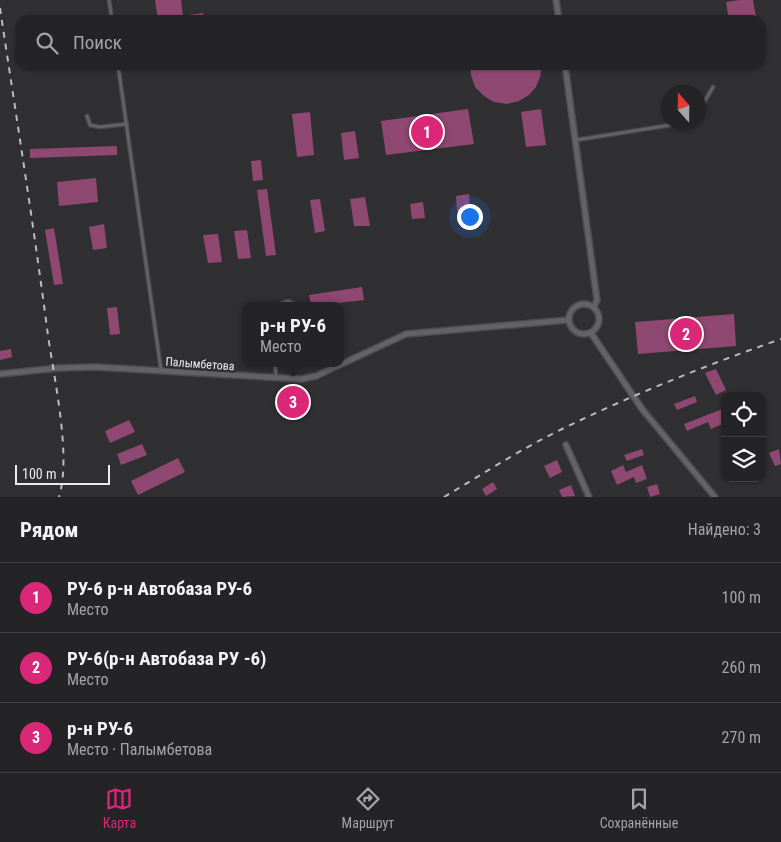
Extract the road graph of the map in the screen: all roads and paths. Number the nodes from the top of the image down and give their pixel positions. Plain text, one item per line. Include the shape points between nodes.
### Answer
1 (109, 0) edge
2 (556, 0) edge
3 (111, 15) edge
4 (558, 15) edge
5 (119, 70) edge
6 (566, 70) edge
7 (713, 87) dead end
8 (706, 99) edge
9 (87, 116) dead end
10 (127, 124) junction
11 (661, 127) edge
12 (576, 140) junction
13 (594, 307) junction
14 (568, 320) junction
15 (590, 333) junction
16 (344, 363) edge
17 (275, 367) edge
18 (335, 367) edge
19 (161, 372) junction
20 (0, 374) edge
21 (276, 379) junction
22 (566, 445) dead end
23 (589, 497) edge
24 (714, 497) edge

1 - 3 lane
2 - 4 street
5 - 10 lane
6 - 12 street
7 - 8 lane
9 - 10 lane via 90,124 96,127
10 - 19 lane
11 - 12 lane
12 - 13 street via 596,300
13 - 14 street via 579,304 571,310
13 - 15 street via 599,321
14 - 15 street via 576,332
14 - 16 street, Палымбетова via 406,334
15 - 24 street via 642,408
17 - 21 lane
18 - 21 street, Палымбетова via 302,379
19 - 20 street, Палымбетова via 58,368
19 - 21 street, Палымбетова
22 - 23 street

